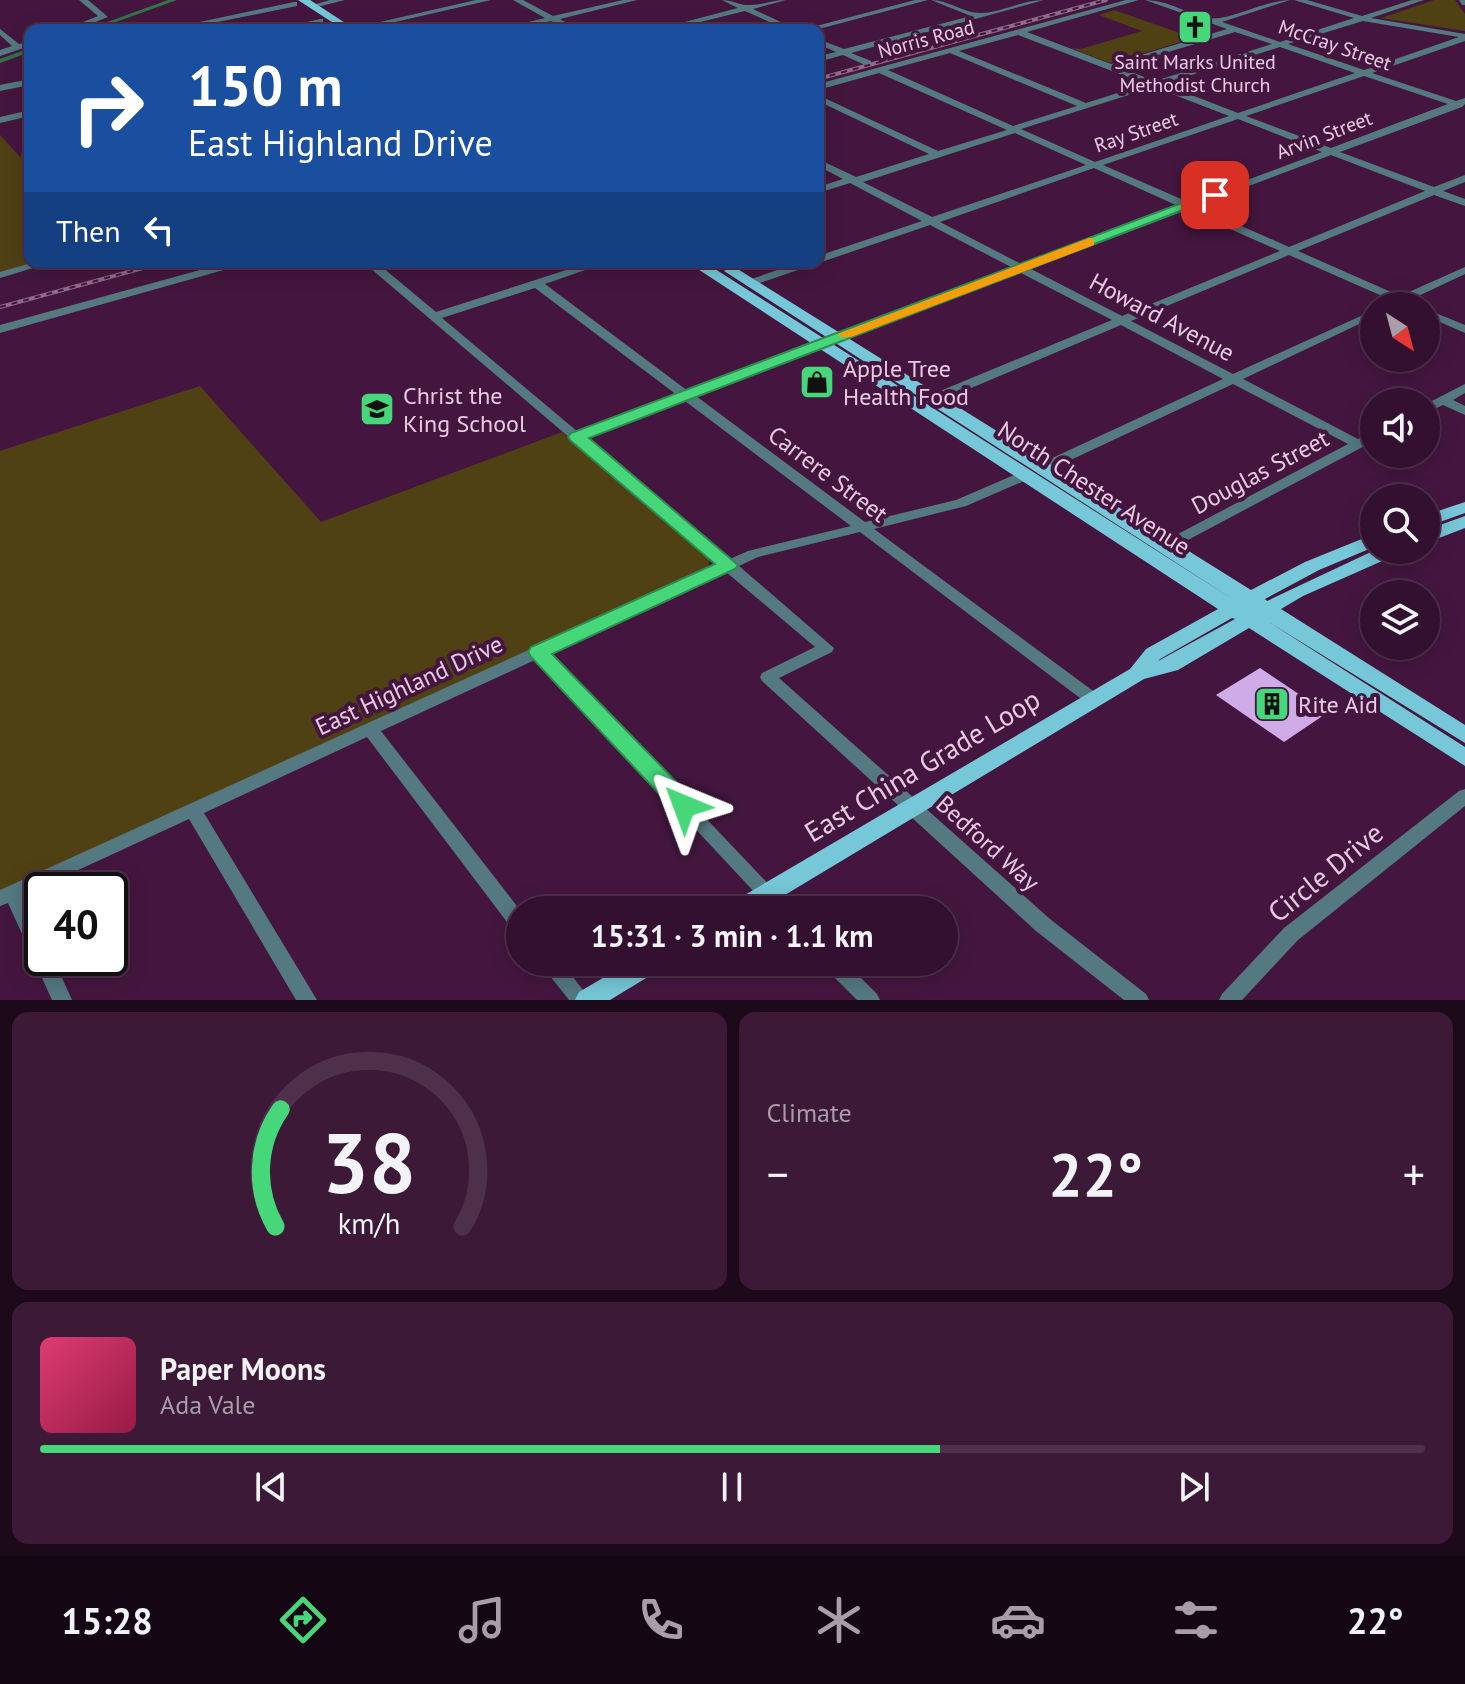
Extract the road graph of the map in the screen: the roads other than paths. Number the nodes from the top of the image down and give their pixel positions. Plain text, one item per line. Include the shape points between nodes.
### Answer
1 (83, 0) edge
2 (341, 0) edge
3 (487, 0) edge
4 (517, 0) edge
5 (633, 0) edge
6 (726, 0) edge
7 (782, 0) edge
8 (924, 0) edge
9 (935, 0) edge
10 (1040, 0) edge
11 (1135, 0) edge
12 (1149, 0) edge
13 (1286, 0) edge
14 (1298, 0) edge
15 (1420, 0) edge
16 (303, 4) edge
17 (746, 9) junction
18 (978, 16) junction
19 (552, 18) junction
20 (1362, 18) junction
21 (320, 21) junction
22 (1212, 22) junction
23 (84, 24) edge
24 (198, 24) edge
25 (306, 24) edge
26 (325, 24) edge
27 (339, 24) edge
28 (377, 24) edge
29 (526, 24) edge
30 (564, 24) edge
31 (683, 24) edge
32 (780, 24) edge
33 (824, 25) edge
34 (1235, 29) junction
35 (0, 31) edge
36 (1019, 32) junction
37 (1465, 37) edge
38 (824, 44) edge
39 (24, 45) edge
40 (1279, 45) junction
41 (17, 47) junction
42 (951, 51) junction
43 (843, 52) junction
44 (0, 53) edge
45 (824, 57) edge
46 (868, 63) dead end
47 (1110, 67) junction
48 (880, 70) junction
49 (1363, 73) junction
50 (24, 83) edge
51 (1154, 84) junction
52 (824, 85) edge
53 (0, 88) edge
54 (824, 101) edge
55 (1462, 104) edge
56 (1086, 106) junction
57 (24, 114) edge
58 (1238, 116) junction
59 (0, 120) edge
60 (1014, 130) junction
61 (1331, 152) junction
62 (938, 155) junction
63 (824, 165) edge
64 (1094, 165) junction
65 (1465, 178) edge
66 (854, 180) junction
67 (824, 188) edge
68 (1433, 191) junction
69 (1465, 203) edge
70 (1186, 206) junction
71 (931, 220) junction
72 (1288, 251) junction
73 (824, 258) edge
74 (1021, 267) junction
75 (25, 268) edge
76 (219, 268) edge
77 (376, 268) edge
78 (583, 268) edge
79 (704, 268) edge
80 (726, 268) edge
81 (794, 268) edge
82 (1465, 270) edge
83 (0, 275) edge
84 (536, 283) junction
85 (750, 283) junction
86 (1382, 292) edge
87 (1417, 292) edge
88 (436, 316) junction
89 (1440, 318) edge
90 (1360, 319) edge
91 (1121, 320) junction
92 (0, 329) edge
93 (1465, 329) edge
94 (828, 340) junction
95 (1232, 378) junction
96 (1465, 388) edge
97 (686, 395) junction
98 (933, 399) junction
99 (1443, 400) junction
100 (1440, 402) edge
101 (1465, 411) edge
102 (577, 437) junction
103 (1358, 444) joint
104 (1034, 472) junction
105 (1460, 514) edge
106 (1440, 518) edge
107 (862, 526) junction
108 (1440, 528) edge
109 (1166, 546) junction
110 (1360, 546) edge
111 (1360, 563) edge
112 (728, 565) junction
113 (1249, 609) junction
114 (539, 652) junction
115 (1352, 685) junction
116 (1094, 700) junction
117 (370, 729) junction
118 (1461, 733) edge
119 (1465, 758) edge
120 (1465, 796) edge
121 (912, 808) junction
122 (193, 810) junction
123 (7, 895) edge
124 (770, 896) edge
125 (785, 896) edge
126 (506, 906) edge
127 (24, 925) edge
128 (51, 976) edge
129 (561, 976) edge
130 (628, 976) edge
131 (846, 976) edge
132 (62, 1000) edge
133 (307, 1000) edge
134 (581, 1000) edge
135 (588, 1000) edge
136 (870, 1000) edge
137 (1139, 1000) edge
138 (1229, 1000) edge

1 - 23 street via 104,17
2 - 16 street
3 - 28 street
4 - 19 street
5 - 19 street
6 - 17 street
7 - 17 street
8 - 33 street
9 - 18 street
10 - 18 street
11 - 36 street, Norris Road
12 - 22 street, McCray Street
13 - 22 street
14 - 20 street
15 - 20 street
16 - 21 main road
16 - 24 street
16 - 27 main road
17 - 31 street
17 - 32 street
18 - 43 street
19 - 29 street
19 - 30 street
20 - 37 street
20 - 40 street
21 - 25 street
21 - 26 main road
22 - 34 street, McCray Street
34 - 40 street, McCray Street
34 - 47 street
35 - 41 street
36 - 42 street, Norris Road
36 - 47 street
37 - 49 street, Ray Street
38 - 43 street
39 - 41 street
40 - 49 street, McCray Street
40 - 51 street
41 - 44 street
42 - 48 street, Norris Road
42 - 56 street
43 - 45 street
43 - 46 street
47 - 51 street
48 - 52 street, Norris Road
48 - 60 street
49 - 55 street, McCray Street
49 - 58 street, Ray Street
50 - 53 street
51 - 56 street
51 - 58 street
54 - 62 street
55 - 61 street, Arvin Street
56 - 60 street
57 - 59 street
58 - 61 street
58 - 64 street, Ray Street
60 - 62 street
60 - 64 street
61 - 68 street
61 - 70 street, Arvin Street
62 - 66 street
63 - 66 street, Howard Avenue
64 - 70 street
64 - 71 street, Ray Street
65 - 68 street
66 - 67 street
66 - 71 street, Howard Avenue
68 - 69 street
68 - 72 street
70 - 72 street
70 - 74 street, Arvin Street
71 - 73 street, Ray Street
71 - 74 street, Howard Avenue
72 - 86 street
72 - 91 street
74 - 91 street, Howard Avenue
74 - 94 street, Arvin Street
75 - 83 street
76 - 92 street
77 - 88 street, Bedford Way
78 - 84 street
79 - 94 main road, North Chester Avenue
80 - 85 main road, North Chester Avenue
81 - 85 street
82 - 87 street
84 - 88 street
84 - 97 street, Carrere Street
85 - 94 main road, North Chester Avenue
88 - 102 street, Bedford Way
89 - 93 street
90 - 95 street, East Highland Drive
91 - 95 street, Howard Avenue
91 - 98 street
94 - 97 street, Arvin Street
94 - 98 main road, North Chester Avenue
94 - 104 main road, North Chester Avenue via 992,453
95 - 103 street, Howard Avenue
95 - 104 street, East Highland Drive
96 - 99 street
97 - 102 street, Arvin Street
97 - 107 street, Carrere Street
98 - 104 main road, North Chester Avenue
99 - 100 street
99 - 101 street
102 - 112 street, Bedford Way
103 - 109 street, Douglas Street
104 - 107 street, East Highland Drive via 961,503
104 - 109 main road, North Chester Avenue
104 - 113 main road, North Chester Avenue
105 - 106 main road
105 - 108 main road
107 - 112 street, East Highland Drive via 771,548
107 - 116 street, Carrere Street
109 - 113 main road, North Chester Avenue
110 - 113 main road via 1312,566
111 - 113 main road
112 - 114 street, East Highland Drive
112 - 121 street, Bedford Way via 826,648 768,677
113 - 115 main road, North Chester Avenue
113 - 116 main road, East China Grade Loop via 1171,665 1137,674
113 - 118 main road, North Chester Avenue
114 - 117 street, East Highland Drive
114 - 124 street
115 - 118 main road
115 - 119 main road, North Chester Avenue
116 - 121 main road, East China Grade Loop
117 - 122 street, East Highland Drive
117 - 126 street
120 - 138 street, Circle Drive via 1291,934
121 - 125 main road, East China Grade Loop
121 - 137 street, Bedford Way via 1043,925
122 - 123 street, East Highland Drive
122 - 133 street
123 - 127 street
128 - 132 street
129 - 134 street
130 - 135 main road
131 - 136 street

